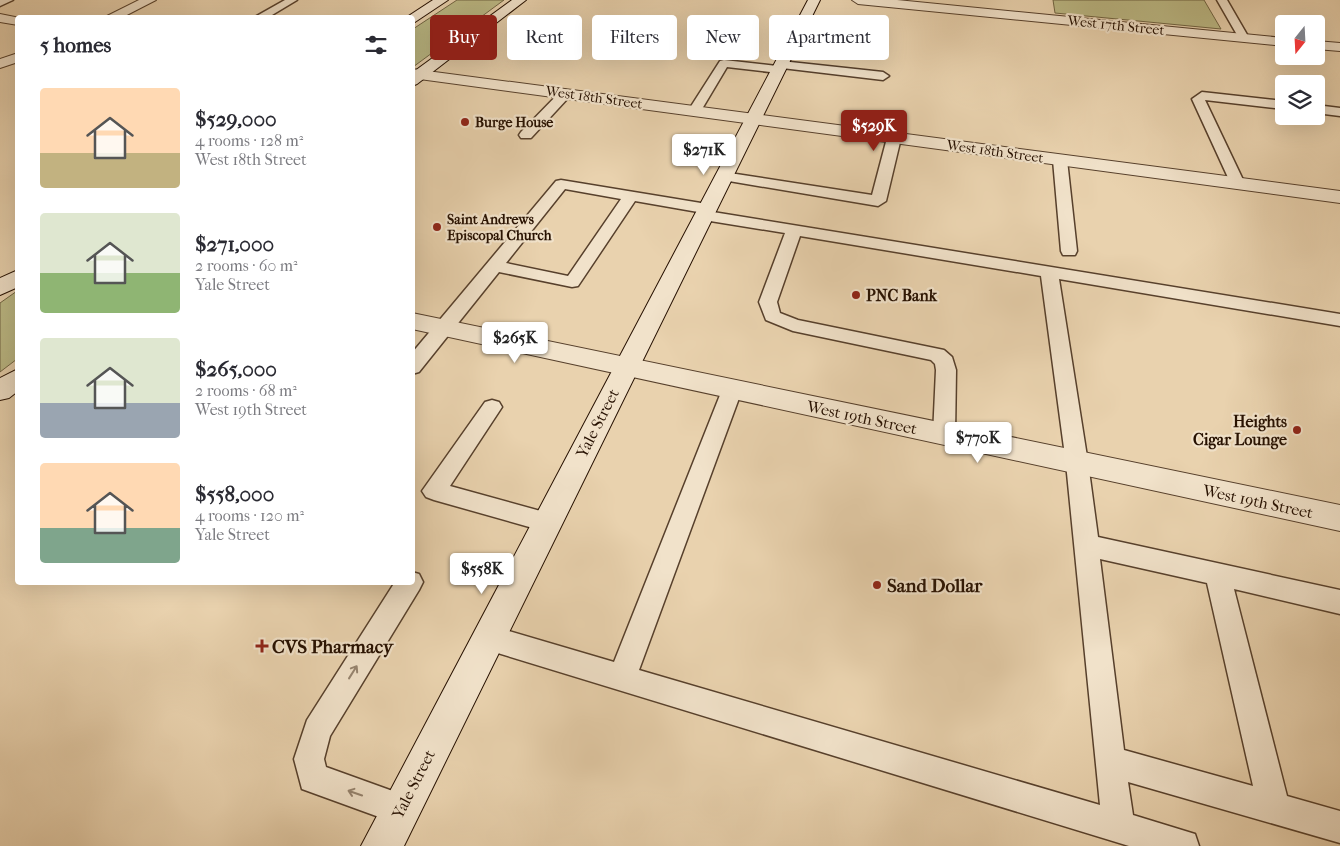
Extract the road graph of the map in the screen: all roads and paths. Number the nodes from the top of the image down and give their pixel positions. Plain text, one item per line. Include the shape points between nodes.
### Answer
1 (8, 0) edge
2 (150, 0) edge
3 (292, 0) edge
4 (442, 0) edge
5 (520, 0) edge
6 (814, 0) edge
7 (858, 0) edge
8 (1222, 0) edge
9 (0, 3) edge
10 (116, 15) edge
11 (264, 15) edge
12 (0, 18) edge
13 (415, 18) edge
14 (15, 20) edge
15 (1244, 38) junction
16 (1275, 41) edge
17 (1325, 46) edge
18 (1340, 47) edge
19 (15, 58) edge
20 (0, 64) edge
21 (779, 67) junction
22 (416, 76) edge
23 (883, 76) dead end
24 (565, 94) junction
25 (1275, 104) edge
26 (1325, 110) edge
27 (694, 111) junction
28 (1340, 112) edge
29 (753, 119) junction
30 (526, 135) dead end
31 (894, 138) junction
32 (1060, 160) junction
33 (723, 176) junction
34 (1238, 184) junction
35 (631, 196) junction
36 (1340, 197) edge
37 (705, 212) junction
38 (794, 230) junction
39 (1069, 251) dead end
40 (494, 266) junction
41 (1049, 272) junction
42 (15, 279) edge
43 (0, 288) edge
44 (1340, 320) edge
45 (415, 322) edge
46 (444, 328) junction
47 (415, 363) edge
48 (626, 367) junction
49 (15, 380) edge
50 (732, 390) junction
51 (0, 391) edge
52 (492, 407) dead end
53 (944, 435) junction
54 (1077, 463) junction
55 (1340, 518) edge
56 (547, 522) junction
57 (1086, 545) junction
58 (1218, 575) junction
59 (408, 585) edge
60 (1340, 602) edge
61 (488, 638) junction
62 (622, 678) junction
63 (1110, 760) junction
64 (1274, 808) junction
65 (400, 809) junction
66 (1118, 826) junction
67 (1340, 827) edge
68 (1175, 845) edge
69 (382, 846) edge

1 - 9 lane
2 - 10 street
3 - 11 lane
4 - 13 street
5 - 22 street
6 - 21 street, Yale Street
7 - 15 street, West 17th Street
8 - 15 lane
12 - 14 street
15 - 16 street, West 17th Street
17 - 18 street
19 - 20 street
21 - 23 lane
21 - 27 lane via 724,63
21 - 29 street, Yale Street
22 - 24 street, West 18th Street
24 - 27 street, West 18th Street
24 - 30 lane
25 - 34 lane via 1202,96 1198,99
26 - 28 lane
27 - 29 street, West 18th Street
29 - 31 street, West 18th Street
29 - 33 street, Yale Street
31 - 32 street, West 18th Street
31 - 33 lane via 878,201
32 - 34 street, West 18th Street
32 - 39 lane
33 - 37 street, Yale Street
34 - 36 street, West 18th Street
35 - 37 lane
35 - 40 lane via 561,184
35 - 40 lane via 572,282
37 - 38 lane
37 - 48 street, Yale Street
38 - 41 lane
38 - 53 lane via 768,302 772,316 793,325 936,355 944,362 946,370
40 - 46 lane
41 - 44 lane
41 - 54 lane
42 - 43 street
45 - 46 street, West 19th Street
46 - 47 lane
46 - 48 street, West 19th Street
48 - 50 street, West 19th Street
48 - 56 street, Yale Street
49 - 51 street
50 - 53 street, West 19th Street
50 - 62 lane
52 - 56 lane via 434,491
53 - 54 street, West 19th Street
54 - 55 street, West 19th Street
54 - 57 lane
56 - 61 street, Yale Street
57 - 58 lane
57 - 63 lane
58 - 60 lane
58 - 64 lane
65 -> 59 lane via 313,778 309,759 317,730
61 - 62 lane
61 - 65 street, Yale Street
62 - 66 lane
63 - 64 lane
63 - 66 lane
64 - 67 lane
65 - 69 street, Yale Street
66 - 68 lane

